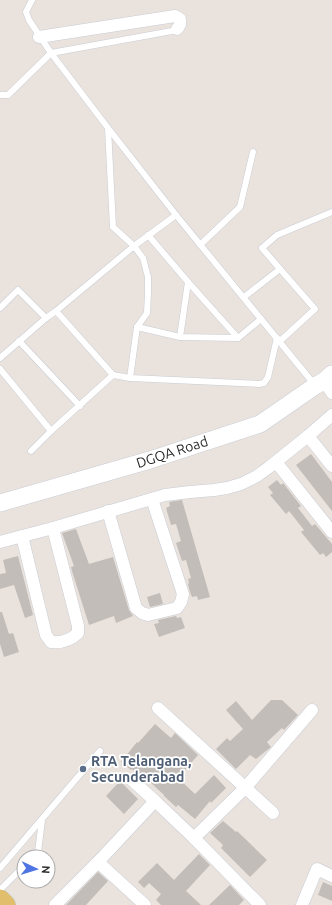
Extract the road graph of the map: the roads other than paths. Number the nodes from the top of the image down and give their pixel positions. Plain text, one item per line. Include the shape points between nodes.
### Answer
1 (32, 0) edge
2 (177, 29) joint
3 (40, 37) junction
4 (51, 53) junction
5 (0, 95) edge
6 (108, 128) junction
7 (253, 152) dead end
8 (332, 212) edge
9 (176, 214) junction
10 (148, 235) junction
11 (200, 244) junction
12 (134, 246) junction
13 (280, 269) junction
14 (188, 282) junction
15 (244, 297) junction
16 (0, 308) edge
17 (56, 311) junction
18 (46, 318) junction
19 (261, 319) junction
20 (137, 327) junction
21 (180, 337) junction
22 (238, 338) junction
23 (278, 339) junction
24 (19, 341) junction
25 (0, 358) edge
26 (0, 369) edge
27 (114, 375) junction
28 (130, 378) junction
29 (326, 383) edge
30 (80, 406) junction
31 (332, 415) edge
32 (51, 431) junction
33 (308, 436) junction
34 (31, 451) dead end
35 (276, 462) junction
36 (332, 466) edge
37 (152, 499) junction
38 (0, 503) edge
39 (108, 511) junction
40 (53, 528) junction
41 (332, 532) edge
42 (22, 536) junction
43 (0, 542) edge
44 (158, 708) dead end
45 (312, 710) dead end
46 (100, 751) dead end
47 (133, 781) dead end
48 (245, 788) junction
49 (155, 801) junction
50 (273, 813) dead end
51 (42, 820) junction
52 (194, 838) junction
53 (38, 849) edge
54 (98, 862) junction
55 (0, 868) edge
56 (16, 874) edge
57 (332, 876) edge
58 (0, 890) edge
59 (0, 899) edge
60 (248, 901) edge
61 (6, 905) edge
62 (55, 905) edge
63 (145, 905) edge
64 (260, 905) edge
65 (302, 905) edge

1 - 3 lane via 26,12
2 - 3 street via 181,23 175,16
2 - 4 lane
3 - 4 lane
4 - 5 lane via 8,95
4 - 6 lane
6 - 9 lane
6 - 12 lane via 113,227
7 - 11 lane via 240,207
8 - 13 lane via 277,235 262,248
9 - 10 lane
9 - 11 lane
10 - 12 lane
10 - 14 lane
11 - 15 lane
12 - 17 lane
12 - 20 lane via 143,258 148,277 147,313
13 - 15 lane
13 - 23 lane via 314,309
14 - 21 lane
14 - 22 lane
15 - 19 lane
16 - 18 lane via 18,290
17 - 18 lane
17 - 27 lane
18 - 24 lane
19 - 22 lane
19 - 23 lane
20 - 21 lane
20 - 28 lane
21 - 22 lane
23 - 28 lane via 264,383
23 - 29 lane
24 - 25 lane
24 - 30 lane
26 - 32 lane
27 - 28 lane
27 - 30 lane
29 - 38 main road, DGQA Road via 260,424 150,460
30 - 32 lane
31 - 33 street
32 - 34 lane
33 - 35 street
33 - 36 street
35 - 37 street via 248,481 227,488 175,493
35 - 41 street
37 - 39 street
37 - 39 street via 183,594 177,608 148,615 136,608
39 - 40 street
40 - 42 street
40 - 42 street via 78,626 78,633 73,638 51,642 46,635
42 - 43 street
44 - 48 street
45 - 48 street
46 - 51 lane
47 - 49 street
48 - 50 street
48 - 52 street
49 - 52 street
49 - 54 street
51 - 53 lane
51 - 55 lane
52 - 60 street
54 - 62 street
54 - 63 street
56 - 58 lane
57 - 65 street via 317,869
59 - 61 main road
60 - 64 street

